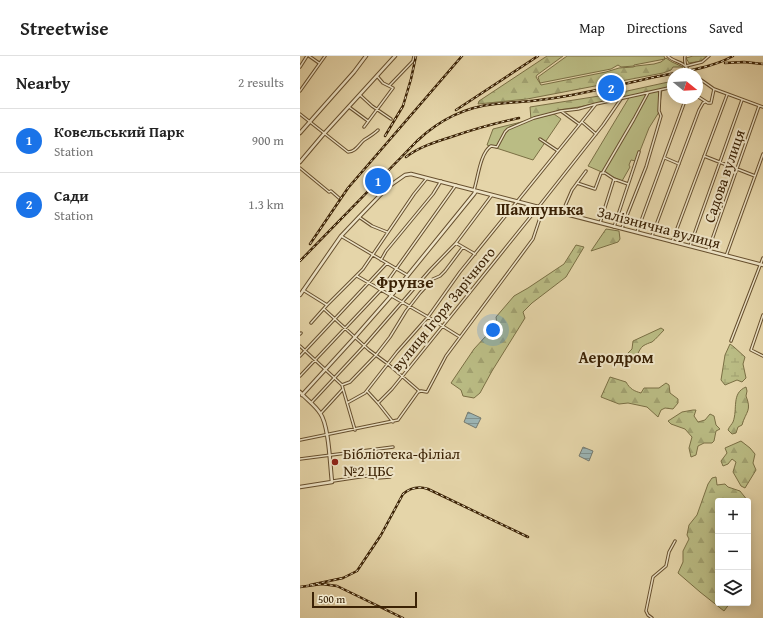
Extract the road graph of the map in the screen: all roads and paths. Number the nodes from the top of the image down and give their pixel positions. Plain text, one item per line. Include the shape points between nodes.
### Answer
1 (308, 56) edge
2 (325, 56) edge
3 (366, 56) edge
4 (395, 56) edge
5 (414, 56) edge
6 (668, 56) edge
7 (685, 56) edge
8 (710, 56) edge
9 (320, 63) junction
10 (300, 67) edge
11 (686, 67) junction
12 (377, 76) junction
13 (703, 81) edge
14 (390, 86) junction
15 (667, 88) edge
16 (714, 89) junction
17 (660, 90) junction
18 (300, 91) edge
19 (648, 93) junction
20 (360, 95) junction
21 (727, 95) junction
22 (622, 98) junction
23 (742, 100) junction
24 (705, 102) joint
25 (596, 104) junction
26 (684, 104) edge
27 (759, 106) junction
28 (349, 107) junction
29 (763, 108) edge
30 (377, 109) junction
31 (561, 111) junction
32 (301, 115) edge
33 (300, 118) edge
34 (392, 119) dead end
35 (310, 121) junction
36 (368, 121) junction
37 (581, 123) junction
38 (364, 127) dead end
39 (378, 130) dead end
40 (325, 132) junction
41 (300, 133) edge
42 (596, 134) junction
43 (540, 139) dead end
44 (558, 151) junction
45 (639, 152) dead end
46 (763, 154) edge
47 (704, 156) junction
48 (665, 158) junction
49 (300, 162) edge
50 (720, 162) junction
51 (679, 164) junction
52 (300, 168) edge
53 (737, 169) junction
54 (586, 171) dead end
55 (603, 172) junction
56 (755, 176) junction
57 (427, 178) junction
58 (614, 179) junction
59 (441, 181) junction
60 (577, 183) junction
61 (628, 184) junction
62 (456, 185) junction
63 (475, 190) junction
64 (492, 195) junction
65 (339, 198) dead end
66 (517, 202) junction
67 (538, 207) junction
68 (543, 209) junction
69 (562, 213) junction
70 (359, 217) junction
71 (600, 223) junction
72 (614, 226) junction
73 (622, 228) junction
74 (388, 232) junction
75 (637, 232) junction
76 (342, 236) junction
77 (652, 236) junction
78 (672, 242) junction
79 (456, 243) junction
80 (690, 246) junction
81 (463, 247) junction
82 (708, 251) junction
83 (475, 254) junction
84 (373, 255) junction
85 (726, 256) junction
86 (763, 258) edge
87 (380, 260) junction
88 (387, 263) junction
89 (762, 265) edge
90 (397, 270) junction
91 (407, 275) junction
92 (357, 276) junction
93 (369, 282) junction
94 (303, 290) junction
95 (382, 290) junction
96 (300, 295) edge
97 (391, 296) junction
98 (402, 302) junction
99 (327, 305) junction
100 (410, 307) junction
101 (324, 309) junction
102 (763, 315) edge
103 (428, 317) junction
104 (335, 319) junction
105 (311, 323) dead end
106 (443, 326) junction
107 (345, 328) junction
108 (355, 337) junction
109 (460, 338) junction
110 (731, 341) dead end
111 (300, 346) edge
112 (364, 346) junction
113 (305, 350) junction
114 (376, 355) junction
115 (300, 356) edge
116 (763, 356) edge
117 (315, 360) junction
118 (388, 364) junction
119 (325, 369) junction
120 (300, 376) edge
121 (402, 376) junction
122 (335, 378) junction
123 (342, 385) junction
124 (343, 389) junction
125 (367, 391) junction
126 (419, 391) junction
127 (301, 393) edge
128 (311, 403) junction
129 (347, 403) junction
130 (378, 403) junction
131 (320, 413) junction
132 (393, 422) junction
133 (355, 430) junction
134 (327, 434) junction
135 (300, 440) edge
136 (393, 447) dead end
137 (329, 456) junction
138 (300, 459) edge
139 (390, 477) dead end
140 (332, 482) junction
141 (300, 487) edge
142 (675, 541) dead end
143 (652, 618) edge

1 - 9 street
1 - 10 street
2 - 9 street
3 - 35 street
4 - 12 street
5 - 14 street via 413,61
6 - 11 street
7 - 11 street
8 - 11 street via 702,62
9 - 18 street
12 - 14 street
12 - 20 street
13 - 16 street
14 - 30 street via 393,88
15 - 17 street
16 - 21 street
16 - 24 street via 712,102
17 - 19 street
17 - 73 street via 661,116 646,166
19 - 22 street
19 - 55 street
20 - 28 street
20 - 30 street
21 - 23 street
21 - 47 street
22 - 25 street
22 - 42 street, вулиця Ігоря Зарічного
23 - 27 street
23 - 50 street
24 - 51 street
25 - 31 street
25 - 37 street
26 - 48 street
27 - 29 street
27 - 53 street, Садова вулиця
28 - 36 street
28 - 40 street
30 - 34 street
30 - 36 street
31 - 37 street
31 - 63 street via 534,118 505,132 497,147 491,146 486,150 477,172
32 - 33 street
32 - 35 street
35 - 40 street
35 - 41 street
36 - 38 street
37 - 42 street
37 - 44 street
39 - 40 street via 351,152
40 - 49 street
42 - 67 street, вулиця Ігоря Зарічного
43 - 44 street
44 - 66 street
45 - 61 street
46 - 56 street
47 - 50 street
47 - 78 street
48 - 51 street
48 - 75 street
50 - 53 street
50 - 80 street
51 - 77 street
52 - 65 street
53 - 56 street
53 - 82 street, Садова вулиця
54 - 60 street
55 - 58 street
55 - 60 street via 595,189
56 - 85 street
57 - 59 street, Залізнична вулиця
57 - 70 street, Залізнична вулиця via 405,175 388,187
57 - 74 street
58 - 61 street
58 - 71 street
59 - 62 street, Залізнична вулиця
59 - 87 street
60 - 69 street
61 - 72 street
62 - 63 street, Залізнична вулиця
62 - 90 street
63 - 64 street, Залізнична вулиця
63 - 91 street
64 - 66 street, Залізнична вулиця
64 - 79 street
66 - 67 street, Залізнична вулиця
66 - 83 street
67 - 68 street, Залізнична вулиця
67 - 106 street, вулиця Ігоря Зарічного
68 - 69 street, Залізнична вулиця
68 - 109 street via 533,239
69 - 71 street, Залізнична вулиця
70 - 74 street via 372,226
70 - 76 street
71 - 72 street, Залізнична вулиця
72 - 73 street, Залізнична вулиця
73 - 75 street, Залізнична вулиця
74 - 84 street
75 - 77 street, Залізнична вулиця
76 - 84 street
76 - 94 street
77 - 78 street, Залізнична вулиця
78 - 80 street, Залізнична вулиця
79 - 81 street
79 - 98 street
80 - 82 street, Залізнична вулиця
81 - 83 street
81 - 100 street via 445,271 430,282
82 - 85 street, Залізнична вулиця
83 - 103 street
84 - 87 street
84 - 92 street
85 - 89 street, Залізнична вулиця
86 - 89 street
87 - 88 street
88 - 90 street
88 - 93 street
89 - 110 street
90 - 91 street
90 - 95 street
91 - 97 street
92 - 93 street
92 - 99 street
93 - 95 street
93 - 104 street
94 - 96 street
94 - 99 street
95 - 97 street
95 - 107 street
97 - 98 street
97 - 108 street
98 - 100 street
98 - 112 street
99 - 101 street
100 - 103 street
100 - 114 street
101 - 104 street
101 - 105 street
102 - 116 street via 751,350
103 - 106 street
103 - 118 street
104 - 107 street
104 - 113 street
106 - 109 street
106 - 121 street, вулиця Ігоря Зарічного
107 - 108 street
107 - 117 street
108 - 112 street
108 - 119 street
109 - 126 street via 443,361 427,392
111 - 113 street
112 - 114 street
112 - 122 street
113 - 115 street
113 - 117 street
114 - 118 street
114 - 123 street via 350,382
117 - 119 street
117 - 120 street
118 - 121 street
118 - 125 street
119 - 122 street
119 - 127 street
121 - 126 street
121 - 130 street, вулиця Ігоря Зарічного
122 - 123 street
122 - 128 street
123 - 124 street
124 - 129 street
124 - 131 street
125 - 129 street
125 - 130 street
126 - 132 street via 400,418
127 - 128 street
128 - 131 street
129 - 133 street
130 - 132 street
131 - 134 street
132 - 133 street
133 - 134 street
134 - 135 street
134 - 137 street
136 - 137 street
137 - 138 street
137 - 140 street
139 - 140 street via 366,476
140 - 141 street
142 - 143 street via 666,566 653,577 646,611

